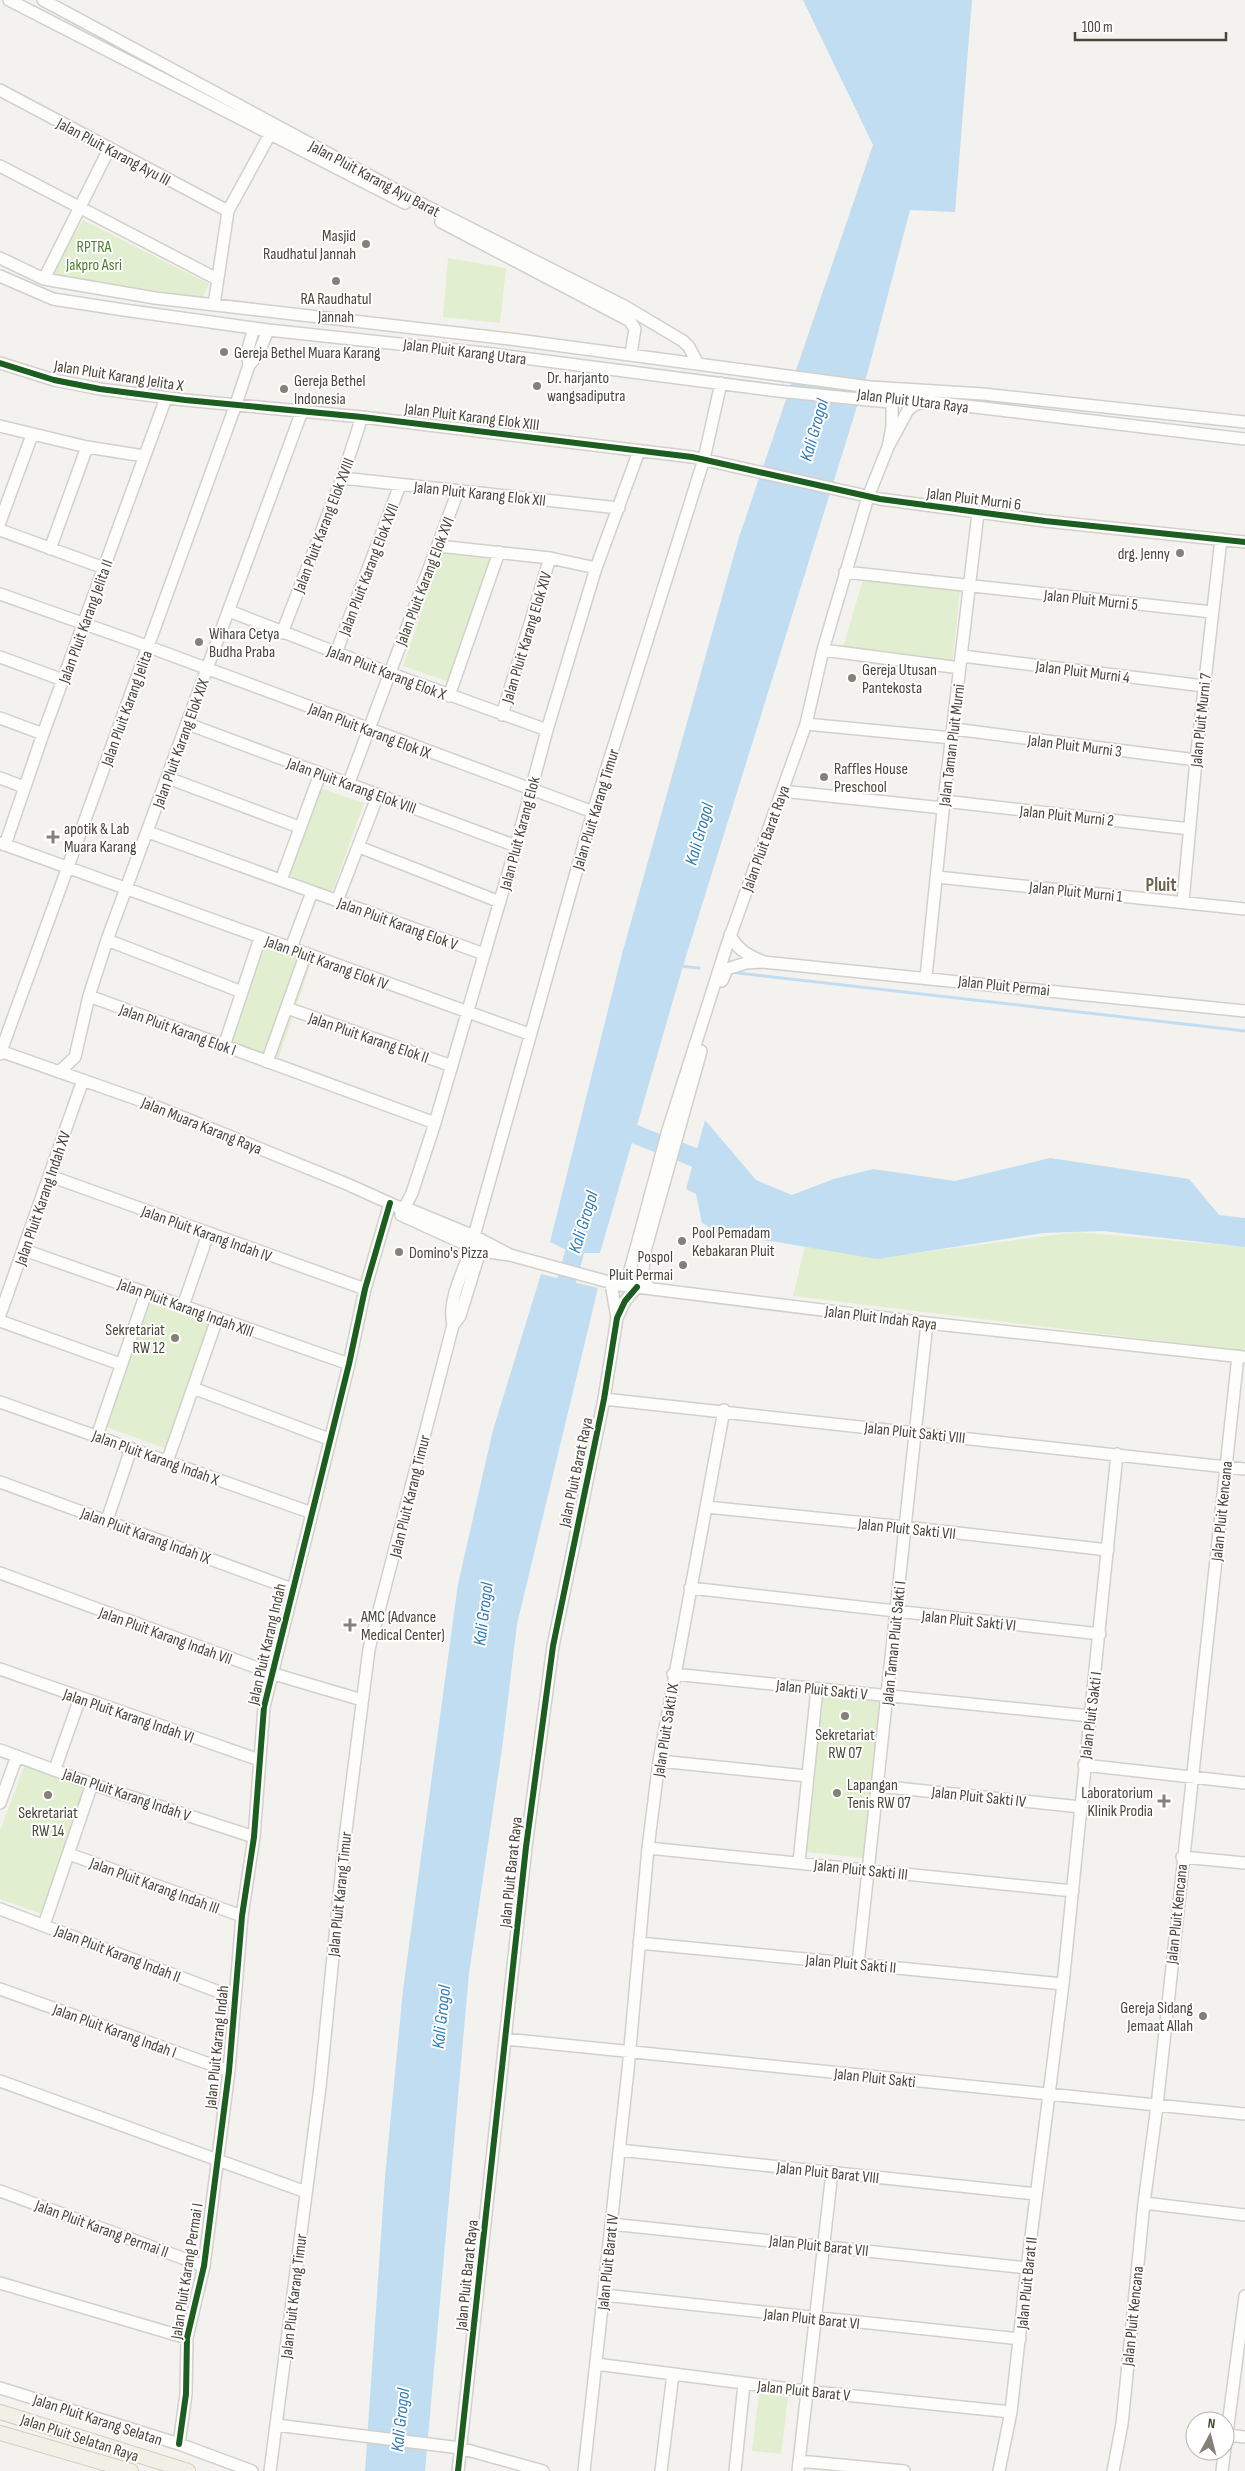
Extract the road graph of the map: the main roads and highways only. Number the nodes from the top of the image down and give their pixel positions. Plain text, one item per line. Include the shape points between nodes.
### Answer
1 (0, 2412) edge
2 (0, 2433) edge
3 (131, 2471) edge
4 (188, 2471) edge

1 - 4 main road, Jalan Pluit Selatan Raya
2 - 3 main road, Jalan Pluit Selatan Raya

